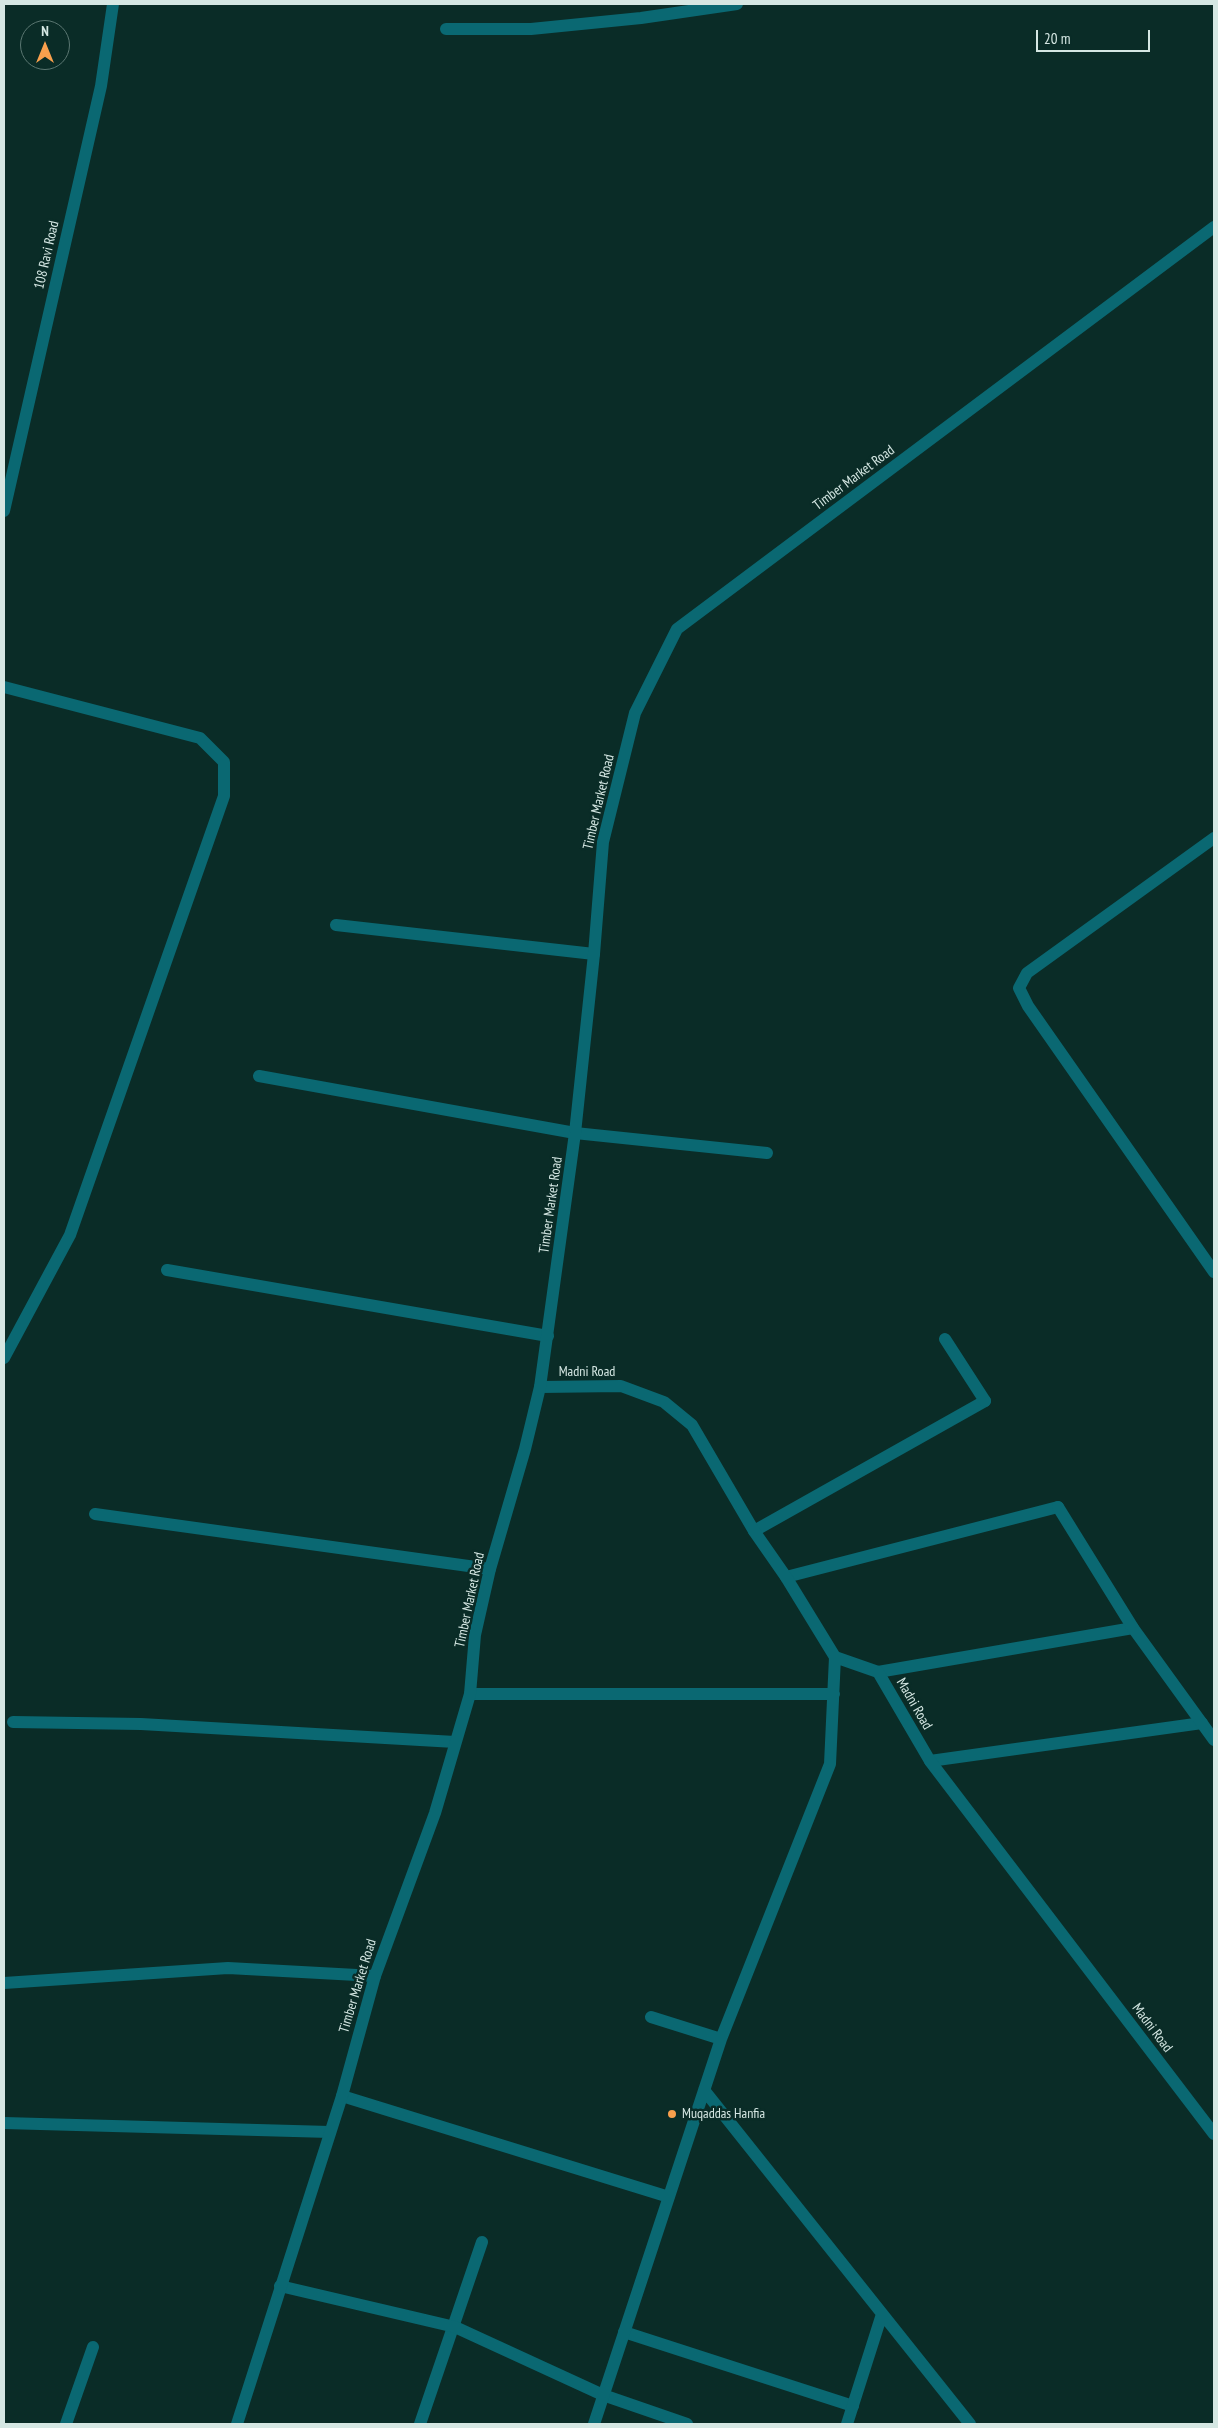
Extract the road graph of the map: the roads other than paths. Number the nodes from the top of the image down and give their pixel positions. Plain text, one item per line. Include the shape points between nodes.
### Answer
1 (113, 4) edge
2 (737, 4) edge
3 (446, 29) dead end
4 (1214, 227) edge
5 (4, 511) edge
6 (4, 687) edge
7 (1214, 838) edge
8 (336, 925) dead end
9 (594, 954) junction
10 (259, 1076) dead end
11 (576, 1133) junction
12 (767, 1153) dead end
13 (167, 1270) dead end
14 (1214, 1272) edge
15 (548, 1336) junction
16 (945, 1339) dead end
17 (4, 1358) edge
18 (540, 1387) junction
19 (95, 1514) dead end
20 (754, 1531) junction
21 (490, 1569) junction
22 (786, 1577) junction
23 (1133, 1628) junction
24 (835, 1657) junction
25 (878, 1672) junction
26 (470, 1694) junction
27 (834, 1694) junction
28 (13, 1722) dead end
29 (1202, 1723) junction
30 (1214, 1740) edge
31 (456, 1742) junction
32 (930, 1761) junction
33 (375, 1976) junction
34 (4, 1984) edge
35 (651, 2017) dead end
36 (721, 2039) junction
37 (704, 2090) junction
38 (342, 2096) junction
39 (4, 2123) edge
40 (330, 2132) junction
41 (1214, 2134) edge
42 (669, 2197) junction
43 (482, 2242) dead end
44 (280, 2286) junction
45 (882, 2314) junction
46 (455, 2327) junction
47 (624, 2332) junction
48 (93, 2347) dead end
49 (603, 2395) junction
50 (853, 2406) junction
51 (66, 2424) edge
52 (238, 2424) edge
53 (420, 2424) edge
54 (594, 2424) edge
55 (686, 2424) edge
56 (847, 2424) edge
57 (970, 2424) edge

1 - 5 street, 108 Ravi Road via 101,86
2 - 3 street via 531,29
4 - 9 street, Timber Market Road via 677,629 633,722 603,842
6 - 17 street via 200,738 224,762 224,796 70,1235
7 - 14 street via 1027,973 1019,988 1028,1006
8 - 9 street
9 - 11 street, Timber Market Road
10 - 11 street
11 - 12 street
11 - 15 street, Timber Market Road
13 - 15 street
15 - 18 street, Timber Market Road
16 - 20 street via 985,1401
18 - 20 street, Madni Road via 621,1386 664,1402 692,1425
18 - 21 street, Timber Market Road
19 - 21 street
20 - 22 street, Madni Road
21 - 26 street, Timber Market Road via 476,1635
22 - 23 street via 1058,1507
22 - 24 street, Madni Road
23 - 25 street
23 - 29 street
24 - 25 street, Madni Road
24 - 27 street
25 - 32 street, Madni Road
26 - 27 street
26 - 31 street, Timber Market Road
27 - 36 street via 830,1764
28 - 31 street via 141,1724
29 - 30 street
29 - 32 street
31 - 33 street, Timber Market Road via 435,1813
32 - 41 street, Madni Road
33 - 34 street via 228,1968
33 - 38 street, Timber Market Road
35 - 36 street
36 - 37 street
37 - 42 street
37 - 45 street
38 - 40 street, Timber Market Road
38 - 42 street
39 - 40 street
40 - 44 street, Timber Market Road
42 - 47 street
43 - 46 street
44 - 46 street
44 - 52 street, Timber Market Road
45 - 50 street
45 - 57 street
46 - 49 street
46 - 53 street
47 - 49 street
47 - 50 street
48 - 51 street
49 - 54 street
49 - 55 street
50 - 56 street

